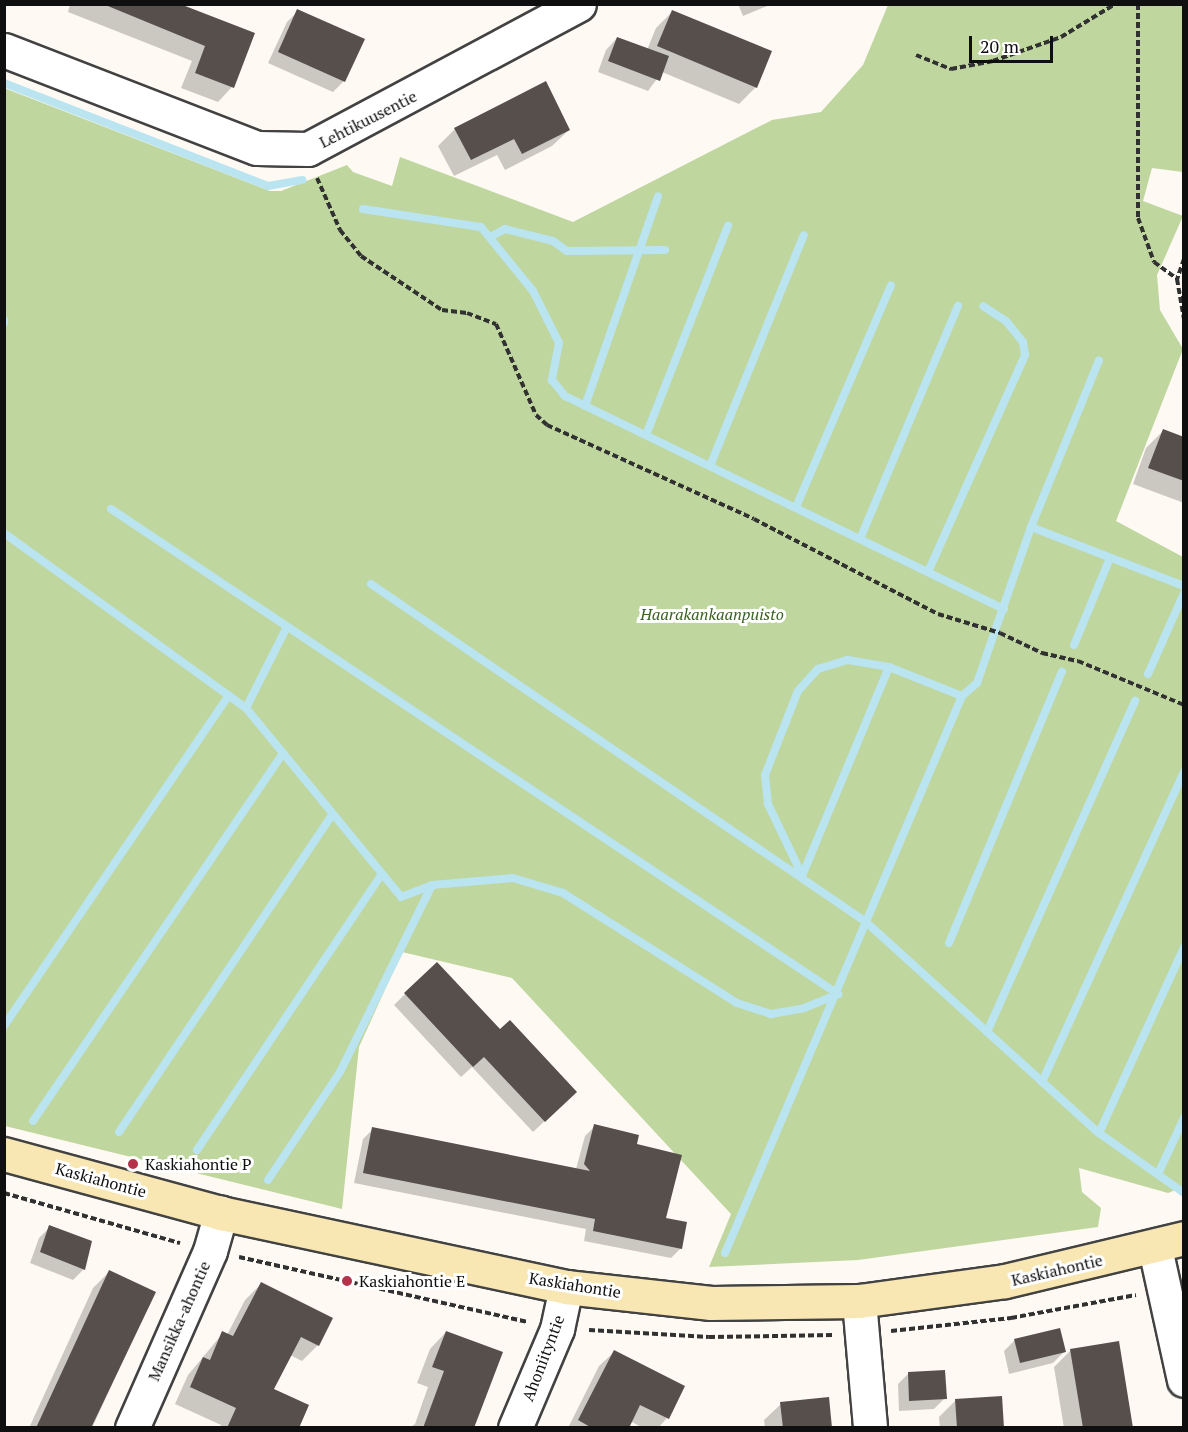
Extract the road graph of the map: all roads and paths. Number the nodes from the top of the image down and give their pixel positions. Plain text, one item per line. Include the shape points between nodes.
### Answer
1 (1114, 4) edge
2 (1138, 4) edge
3 (562, 9) edge
4 (4, 50) edge
5 (916, 55) dead end
6 (308, 149) junction
7 (1184, 259) edge
8 (1177, 279) junction
9 (1184, 319) edge
10 (1184, 705) edge
11 (4, 1154) edge
12 (221, 1213) junction
13 (1169, 1243) edge
14 (566, 1287) junction
15 (859, 1301) junction
16 (1184, 1380) edge
17 (132, 1428) edge
18 (515, 1428) edge
19 (870, 1428) edge

1 - 5 path via 1061,37 993,61 951,69
2 - 8 path via 1138,218 1154,262
3 - 6 street, Lehtikuusentie via 458,72
4 - 6 street, Lehtikuusentie via 257,148
6 - 10 path via 340,230 361,256 442,310 467,313 496,324 536,415 547,424 754,519 938,614 990,629 1042,653 1078,661
7 - 8 path
8 - 9 path
11 - 12 street, Kaskiahontie
12 - 14 street, Kaskiahontie
12 - 17 street, Mansikka-ahontie via 210,1251
13 - 15 street, Kaskiahontie via 1005,1281
13 - 16 street
14 - 15 street, Kaskiahontie via 711,1303
14 - 18 street, Ahoniityntie via 557,1329
15 - 19 street

